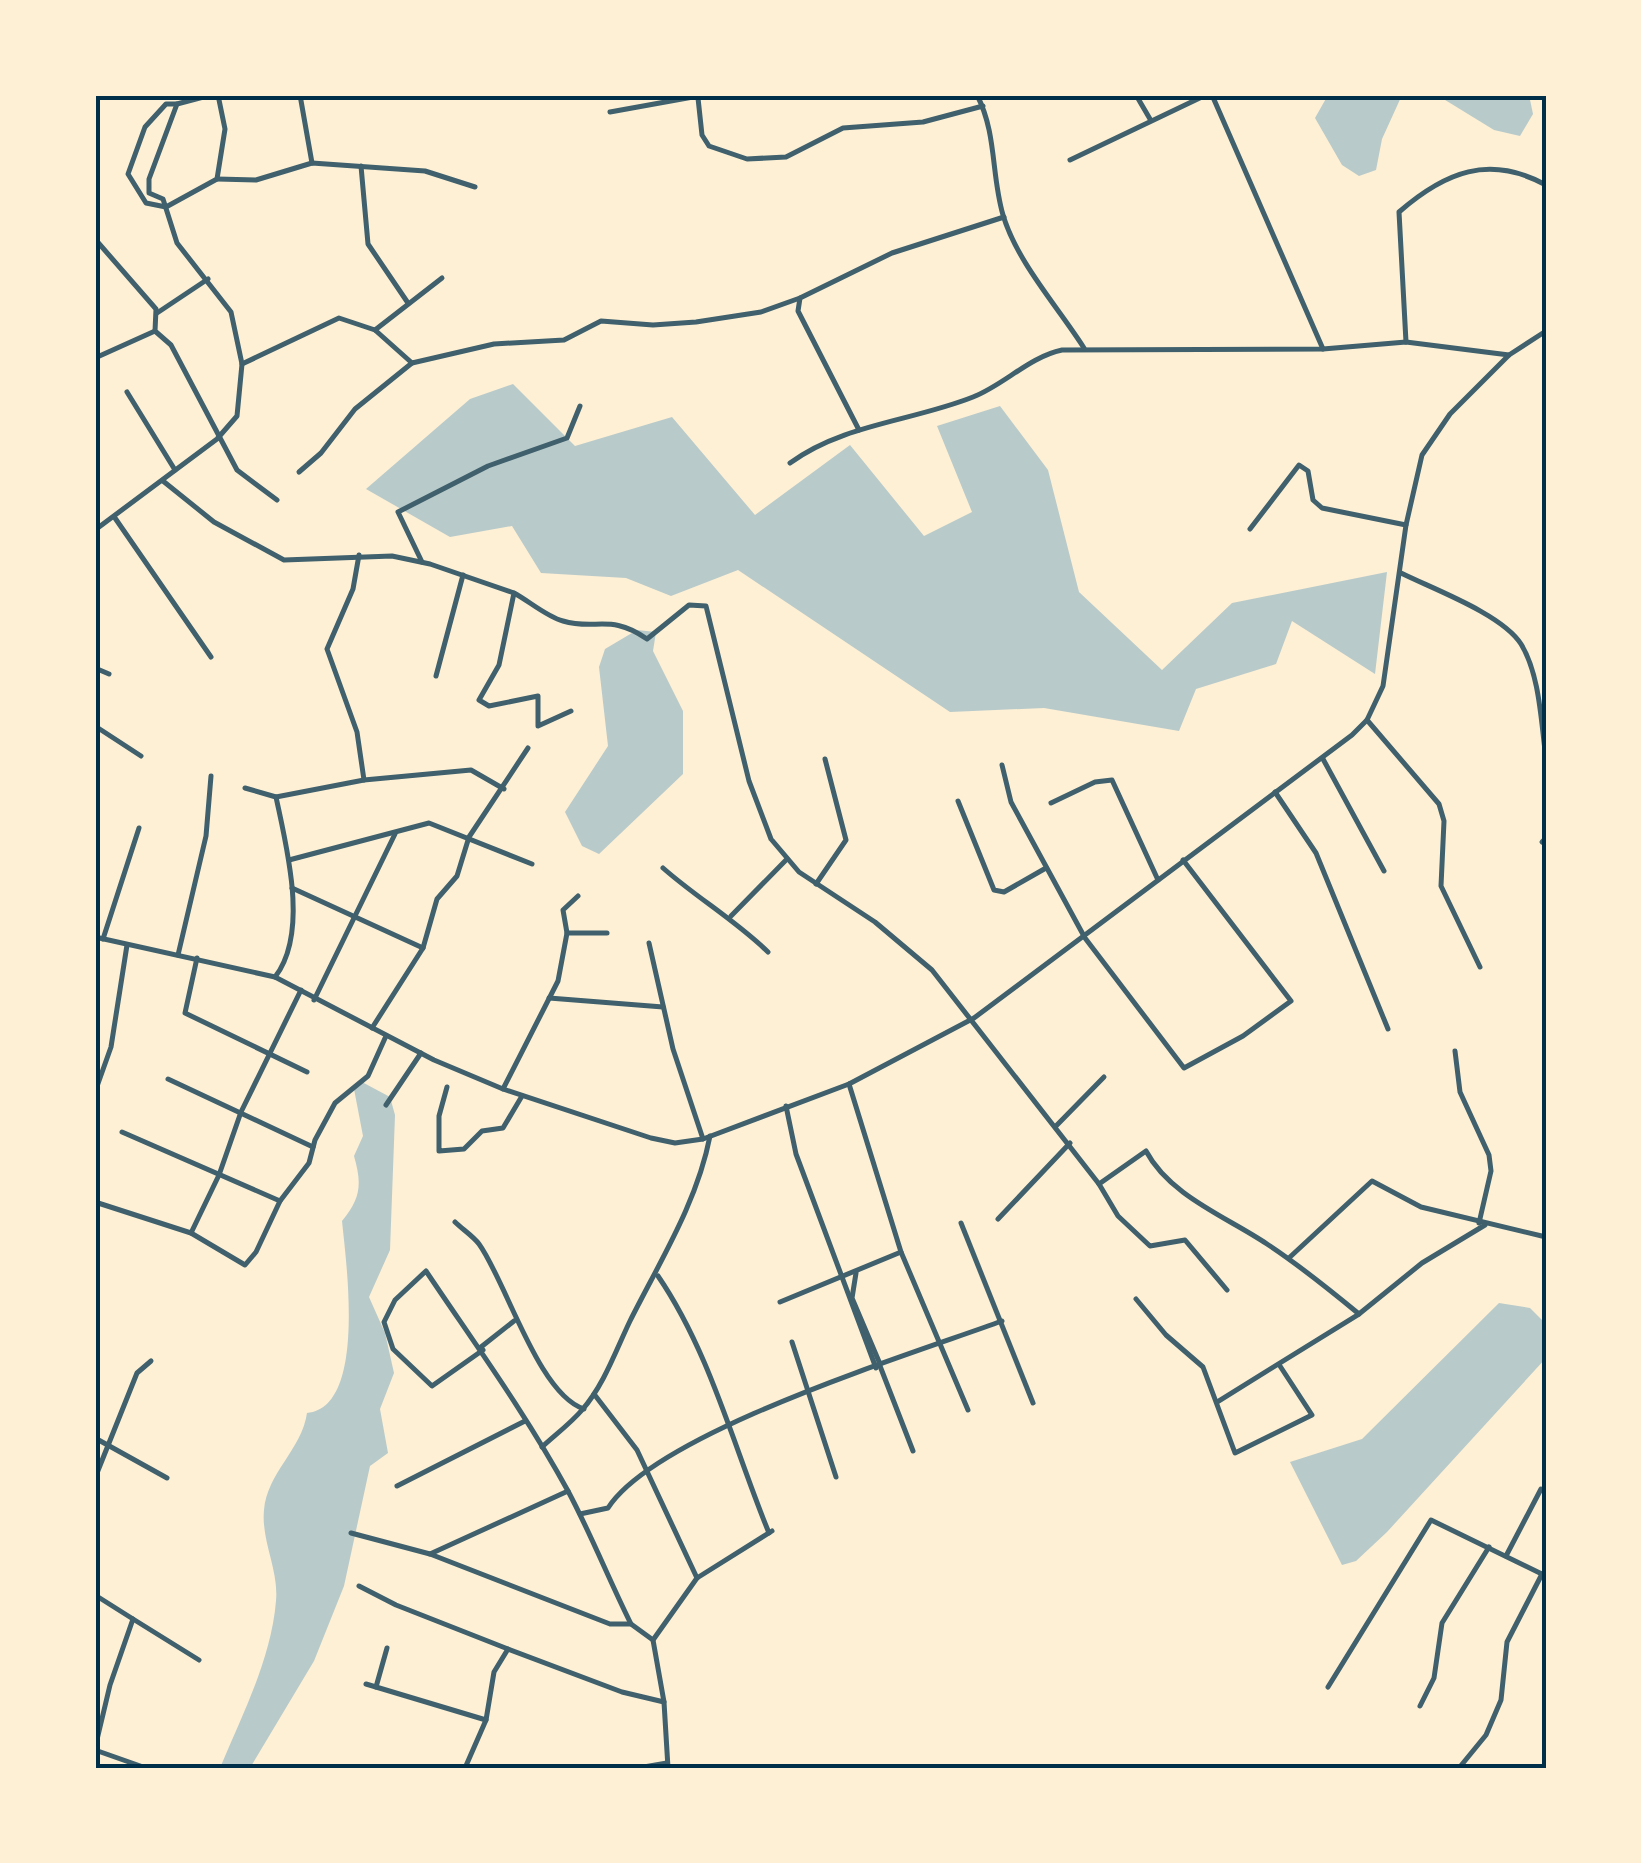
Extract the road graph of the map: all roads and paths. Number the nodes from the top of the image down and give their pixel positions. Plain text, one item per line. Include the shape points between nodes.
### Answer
1 (214, 95) edge
2 (300, 95) edge
3 (977, 95) edge
4 (1136, 95) edge
5 (1210, 95) edge
6 (701, 97) edge
7 (177, 104) junction
8 (983, 106) junction
9 (610, 112) dead end
10 (1150, 119) junction
11 (1070, 160) dead end
12 (312, 163) junction
13 (361, 166) junction
14 (217, 180) junction
15 (1546, 185) edge
16 (475, 187) dead end
17 (166, 208) junction
18 (1004, 217) junction
19 (95, 240) edge
20 (442, 278) dead end
21 (208, 279) junction
22 (800, 298) junction
23 (408, 302) junction
24 (158, 313) junction
25 (375, 330) junction
26 (1546, 330) edge
27 (155, 332) junction
28 (1406, 342) junction
29 (1084, 348) junction
30 (1323, 349) junction
31 (1509, 355) junction
32 (95, 358) edge
33 (412, 363) junction
34 (242, 364) junction
35 (126, 392) dead end
36 (580, 406) dead end
37 (859, 430) junction
38 (218, 439) junction
39 (790, 463) dead end
40 (175, 471) junction
41 (299, 472) dead end
42 (163, 480) junction
43 (278, 500) dead end
44 (114, 518) junction
45 (1406, 525) junction
46 (95, 530) edge
47 (1250, 530) dead end
48 (360, 555) junction
49 (422, 562) junction
50 (1401, 573) junction
51 (463, 575) junction
52 (514, 592) junction
53 (210, 657) dead end
54 (95, 668) edge
55 (109, 674) dead end
56 (436, 676) dead end
57 (1543, 708) edge
58 (571, 711) dead end
59 (1368, 720) junction
60 (95, 726) edge
61 (1542, 731) junction
62 (1546, 739) edge
63 (528, 748) dead end
64 (142, 756) dead end
65 (1546, 758) edge
66 (824, 759) dead end
67 (1323, 759) junction
68 (1002, 765) dead end
69 (211, 776) dead end
70 (364, 780) junction
71 (244, 788) dead end
72 (504, 788) junction
73 (1275, 792) junction
74 (276, 797) junction
75 (958, 801) dead end
76 (1051, 804) dead end
77 (138, 828) dead end
78 (395, 834) junction
79 (469, 837) junction
80 (788, 859) junction
81 (289, 860) junction
82 (1183, 860) junction
83 (532, 864) dead end
84 (662, 868) dead end
85 (1046, 868) junction
86 (1384, 871) dead end
87 (1158, 880) junction
88 (816, 884) junction
89 (292, 888) junction
90 (578, 896) dead end
91 (355, 916) junction
92 (731, 916) junction
93 (567, 933) junction
94 (607, 933) dead end
95 (95, 937) edge
96 (1084, 938) junction
97 (103, 939) junction
98 (649, 943) dead end
99 (127, 945) junction
100 (423, 948) junction
101 (768, 952) dead end
102 (178, 955) junction
103 (197, 958) junction
104 (1480, 967) dead end
105 (275, 977) junction
106 (300, 990) junction
107 (550, 998) junction
108 (314, 1000) junction
109 (662, 1008) junction
110 (974, 1018) junction
111 (372, 1028) junction
112 (1388, 1029) dead end
113 (386, 1036) junction
114 (1455, 1051) dead end
115 (420, 1053) junction
116 (269, 1055) junction
117 (306, 1072) dead end
118 (1104, 1076) dead end
119 (168, 1079) dead end
120 (849, 1084) junction
121 (447, 1088) dead end
122 (503, 1089) junction
123 (95, 1092) edge
124 (522, 1096) junction
125 (386, 1105) dead end
126 (786, 1106) junction
127 (241, 1112) junction
128 (1056, 1126) junction
129 (122, 1132) dead end
130 (707, 1137) junction
131 (1070, 1143) junction
132 (313, 1147) junction
133 (219, 1175) junction
134 (1099, 1184) junction
135 (280, 1201) junction
136 (95, 1202) edge
137 (998, 1219) dead end
138 (455, 1222) dead end
139 (961, 1223) dead end
140 (1482, 1224) junction
141 (191, 1234) junction
142 (1546, 1237) edge
143 (902, 1252) junction
144 (1288, 1258) junction
145 (856, 1271) junction
146 (658, 1276) junction
147 (842, 1278) junction
148 (1227, 1290) dead end
149 (1136, 1298) dead end
150 (780, 1302) dead end
151 (1360, 1314) junction
152 (514, 1321) junction
153 (1002, 1321) junction
154 (792, 1342) dead end
155 (940, 1343) junction
156 (482, 1348) junction
157 (151, 1361) dead end
158 (879, 1366) junction
159 (1280, 1366) junction
160 (806, 1393) junction
161 (594, 1394) junction
162 (1216, 1402) junction
163 (1033, 1403) dead end
164 (584, 1408) junction
165 (968, 1410) dead end
166 (525, 1421) junction
167 (728, 1424) junction
168 (95, 1438) edge
169 (109, 1446) junction
170 (542, 1447) junction
171 (914, 1452) dead end
172 (646, 1473) junction
173 (836, 1477) dead end
174 (95, 1478) edge
175 (167, 1478) dead end
176 (397, 1486) dead end
177 (1541, 1489) dead end
178 (568, 1492) junction
179 (580, 1514) junction
180 (351, 1533) dead end
181 (1489, 1547) junction
182 (430, 1554) junction
183 (1506, 1556) junction
184 (1544, 1575) edge
185 (698, 1578) junction
186 (358, 1586) dead end
187 (95, 1594) edge
188 (132, 1619) junction
189 (631, 1624) junction
190 (653, 1640) junction
191 (387, 1648) dead end
192 (508, 1649) junction
193 (199, 1660) dead end
194 (366, 1684) dead end
195 (376, 1687) junction
196 (1328, 1688) dead end
197 (664, 1702) junction
198 (1420, 1706) dead end
199 (486, 1720) junction
200 (95, 1749) edge
201 (668, 1766) edge
202 (146, 1768) edge
203 (465, 1768) edge
204 (638, 1768) edge
205 (1459, 1768) edge

1 - 7 street
1 - 14 street via 225,129
2 - 12 street
3 - 8 street
4 - 10 street
5 - 10 street
5 - 30 street
6 - 8 street via 709,146 748,159 786,157 843,128 924,122
6 - 9 street
7 - 17 street via 149,179 149,193
7 - 17 street via 166,104 145,127 128,174 146,203
8 - 18 street
10 - 11 street
12 - 13 street
12 - 14 street via 256,180
13 - 16 street via 425,171
13 - 23 street via 368,244
14 - 17 street
15 - 28 street via 1504,170 1472,168 1399,212
17 - 21 street via 177,243
18 - 22 street via 892,253
18 - 29 street
19 - 24 street
20 - 23 street
21 - 24 street
21 - 34 street via 231,312
22 - 33 street via 696,322 600,320 564,340 494,344
22 - 37 street via 798,311
23 - 25 street
24 - 27 street
25 - 33 street
25 - 34 street via 339,318
26 - 31 street
27 - 32 street
27 - 38 street via 171,344
28 - 30 street
28 - 31 street
29 - 30 street
29 - 37 street via 1049,353 972,397
31 - 45 street via 1432,436 1415,475
33 - 41 street via 355,409
34 - 38 street via 237,416
35 - 40 street
36 - 49 street via 567,438 488,466 398,512
37 - 39 street
38 - 40 street
38 - 43 street via 237,470
40 - 42 street
42 - 44 street
42 - 48 street via 214,522 284,560
44 - 46 street
44 - 53 street
45 - 47 street via 1322,508 1299,465
45 - 50 street
48 - 49 street
48 - 70 street via 328,649 357,732
49 - 51 street
50 - 57 street via 1513,634
50 - 59 street via 1383,686
51 - 52 street
51 - 56 street
52 - 58 street via 499,665 479,700 489,706 538,696 538,726
52 - 80 street via 563,622 606,621 647,639 690,606 706,606 749,781 771,839
54 - 55 street
57 - 61 street
59 - 67 street
59 - 104 street via 1439,804 1441,886
60 - 64 street
61 - 62 street
61 - 65 street
63 - 72 street
66 - 88 street via 846,840
67 - 73 street
67 - 86 street
68 - 85 street via 1011,802
69 - 102 street via 206,836
70 - 72 street via 471,770
70 - 74 street
71 - 74 street
72 - 79 street
73 - 82 street
73 - 112 street via 1316,853
74 - 81 street
75 - 85 street via 994,890 1004,892
76 - 87 street via 1112,780
77 - 97 street
78 - 79 street via 429,823
78 - 81 street
78 - 91 street
79 - 83 street
79 - 100 street via 457,876 436,899
80 - 88 street
80 - 92 street
81 - 89 street
82 - 87 street
82 - 96 street via 1290,1006 1184,1068
84 - 92 street
85 - 96 street
87 - 96 street
88 - 110 street via 932,970
89 - 91 street
89 - 105 street via 289,959
90 - 93 street via 563,910
91 - 100 street
91 - 108 street
92 - 101 street
93 - 94 street
93 - 107 street
95 - 97 street
96 - 110 street
97 - 99 street
98 - 109 street
99 - 102 street
99 - 123 street via 111,1048
100 - 111 street
102 - 103 street
103 - 105 street
103 - 116 street via 184,1013
105 - 106 street
106 - 108 street
106 - 116 street
107 - 109 street
107 - 122 street
108 - 111 street
109 - 130 street
110 - 120 street
110 - 128 street
111 - 113 street
113 - 115 street
113 - 132 street via 368,1076 336,1103
114 - 140 street via 1460,1092 1491,1170
115 - 122 street
115 - 125 street
116 - 117 street
116 - 127 street
118 - 128 street
119 - 127 street
120 - 126 street
120 - 143 street
121 - 124 street via 439,1151 464,1149 482,1131 503,1128
122 - 124 street
124 - 130 street via 651,1138
126 - 130 street
126 - 147 street via 796,1154
127 - 132 street
127 - 133 street
128 - 131 street
129 - 133 street
130 - 146 street via 703,1172
131 - 134 street
131 - 137 street
132 - 135 street
133 - 135 street
133 - 141 street
134 - 144 street via 1146,1151 1159,1170 1214,1213
134 - 148 street via 1118,1216 1150,1246 1185,1240
135 - 141 street via 246,1265
136 - 141 street
138 - 152 street via 478,1244
139 - 153 street
140 - 142 street
140 - 144 street via 1421,1207 1372,1181
140 - 151 street
143 - 145 street
143 - 155 street
144 - 151 street
145 - 147 street
145 - 158 street via 852,1298
146 - 161 street
146 - 167 street
147 - 150 street
147 - 158 street
149 - 162 street via 1203,1367
151 - 159 street
152 - 156 street
152 - 164 street via 566,1403
153 - 155 street
153 - 163 street
154 - 160 street
155 - 158 street
155 - 165 street
156 - 156 street via 426,1270 395,1300 384,1322 393,1350 432,1386
156 - 166 street
157 - 169 street via 137,1373
158 - 160 street
158 - 171 street
159 - 162 street
159 - 162 street via 1312,1415 1235,1453
160 - 167 street
160 - 173 street
161 - 164 street
161 - 172 street via 638,1450
164 - 170 street
166 - 170 street
166 - 176 street
167 - 172 street
167 - 185 street via 771,1532
168 - 169 street
169 - 174 street
169 - 175 street
170 - 178 street
172 - 179 street via 608,1508
172 - 185 street
177 - 183 street
178 - 179 street
178 - 182 street
179 - 189 street
180 - 182 street
181 - 183 street
181 - 196 street via 1431,1520
181 - 198 street via 1442,1623 1434,1678
182 - 189 street via 564,1608
183 - 184 street
184 - 205 street via 1506,1642 1501,1700 1486,1736
185 - 190 street
186 - 192 street
187 - 188 street
188 - 193 street
188 - 200 street
189 - 190 street
190 - 197 street
191 - 195 street
192 - 197 street
192 - 199 street via 494,1672
194 - 195 street
195 - 199 street
197 - 201 street
199 - 203 street
200 - 202 street
201 - 204 street

